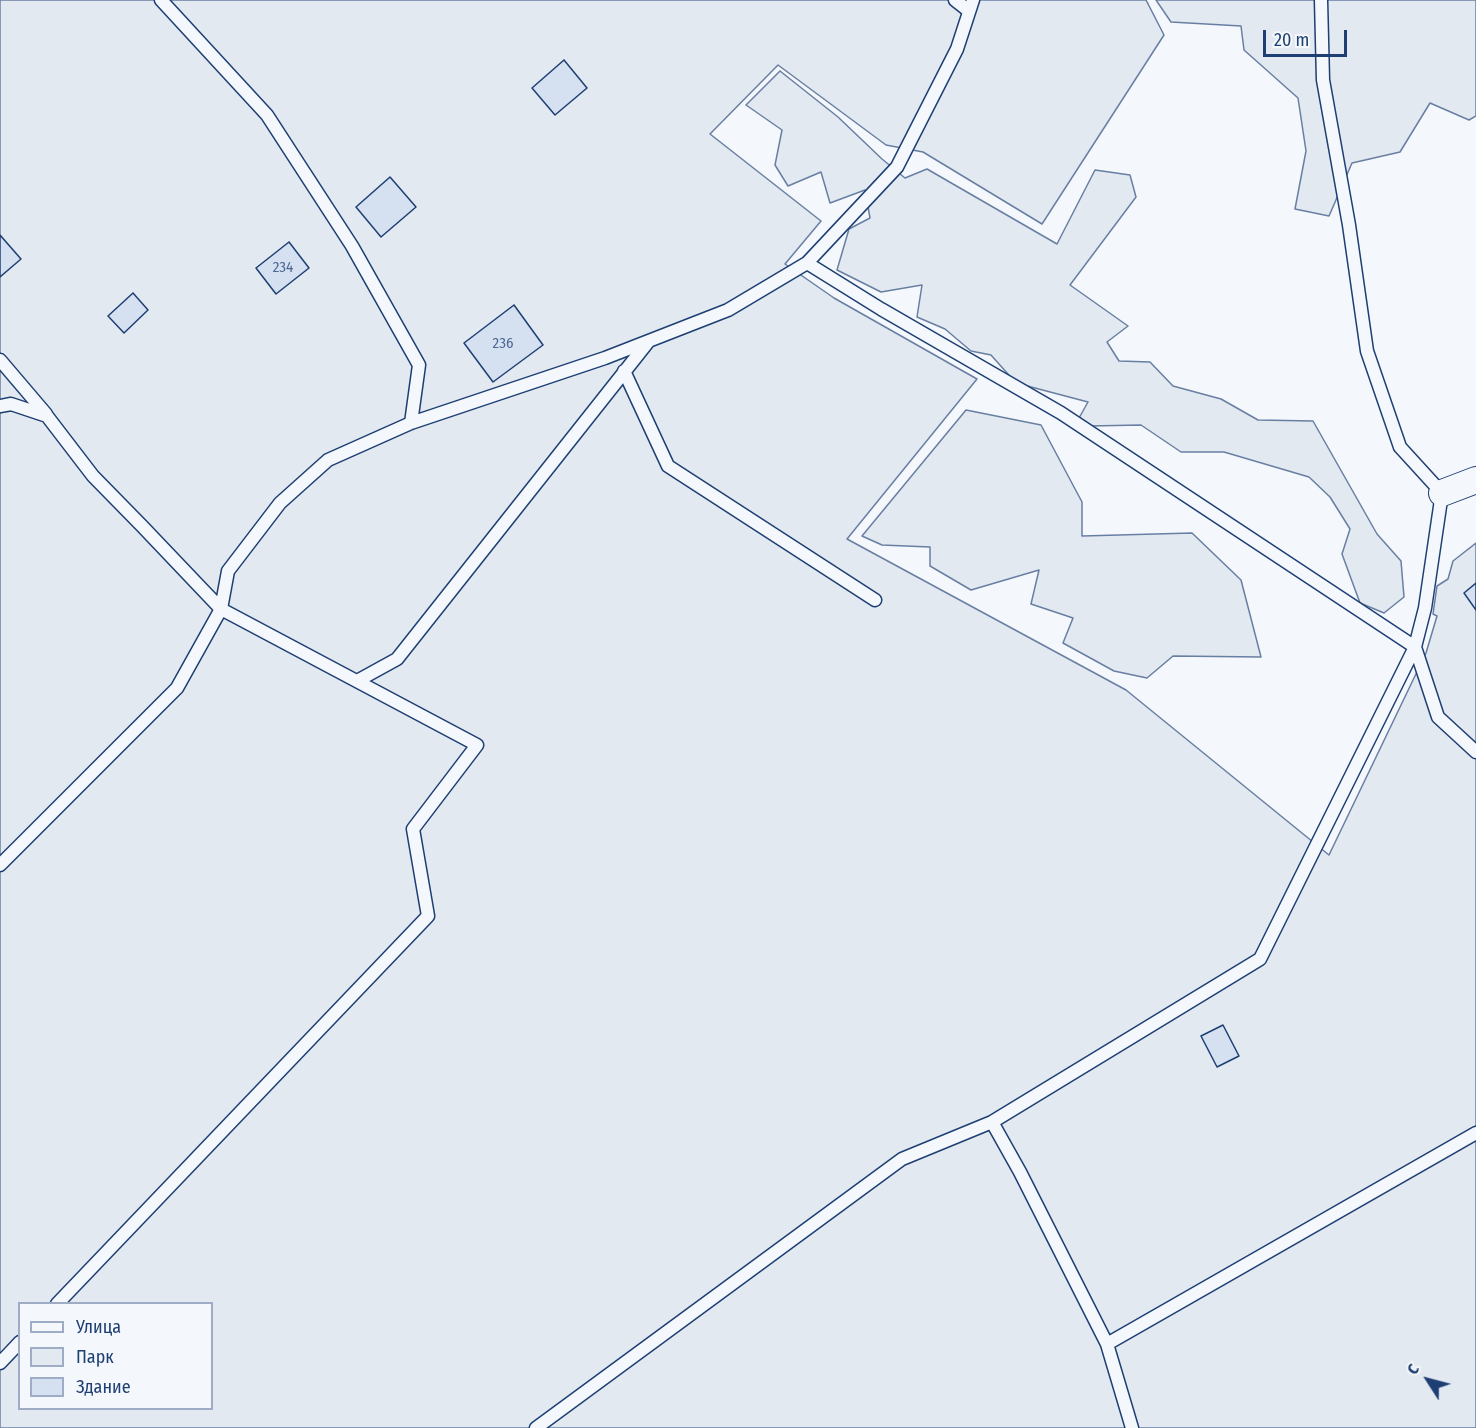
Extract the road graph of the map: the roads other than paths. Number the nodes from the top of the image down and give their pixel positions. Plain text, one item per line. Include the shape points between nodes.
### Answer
1 (161, 0) edge
2 (955, 0) edge
3 (1321, 0) edge
4 (971, 5) edge
5 (807, 263) junction
6 (648, 341) junction
7 (0, 360) edge
8 (624, 371) junction
9 (0, 406) edge
10 (47, 416) junction
11 (411, 423) junction
12 (1476, 480) edge
13 (1442, 494) junction
14 (875, 600) dead end
15 (220, 609) junction
16 (1415, 647) junction
17 (357, 681) junction
18 (1476, 752) edge
19 (0, 866) edge
20 (992, 1122) junction
21 (1476, 1133) edge
22 (59, 1302) edge
23 (18, 1344) edge
24 (1107, 1344) junction
25 (0, 1363) edge
26 (536, 1428) edge
27 (1132, 1428) edge

1 - 11 lane via 267,115 352,246 419,365
2 - 4 lane
3 - 13 lane via 1323,80 1367,351 1400,447
4 - 5 lane via 957,49 897,167
5 - 6 lane via 728,310
5 - 16 lane via 1061,413
6 - 8 lane
6 - 11 lane
7 - 10 lane
8 - 14 lane via 668,466
8 - 17 lane via 397,659
9 - 10 lane via 11,404
10 - 15 lane via 93,476
11 - 15 lane via 328,460 280,503 228,572
12 - 13 street
13 - 16 lane via 1425,608
15 - 17 lane
15 - 19 lane via 177,688
16 - 18 lane via 1438,717
16 - 20 lane via 1260,958
17 - 22 lane via 477,745 413,829 428,916
20 - 24 lane
20 - 26 lane via 902,1159
21 - 24 lane
23 - 25 lane
24 - 27 lane

